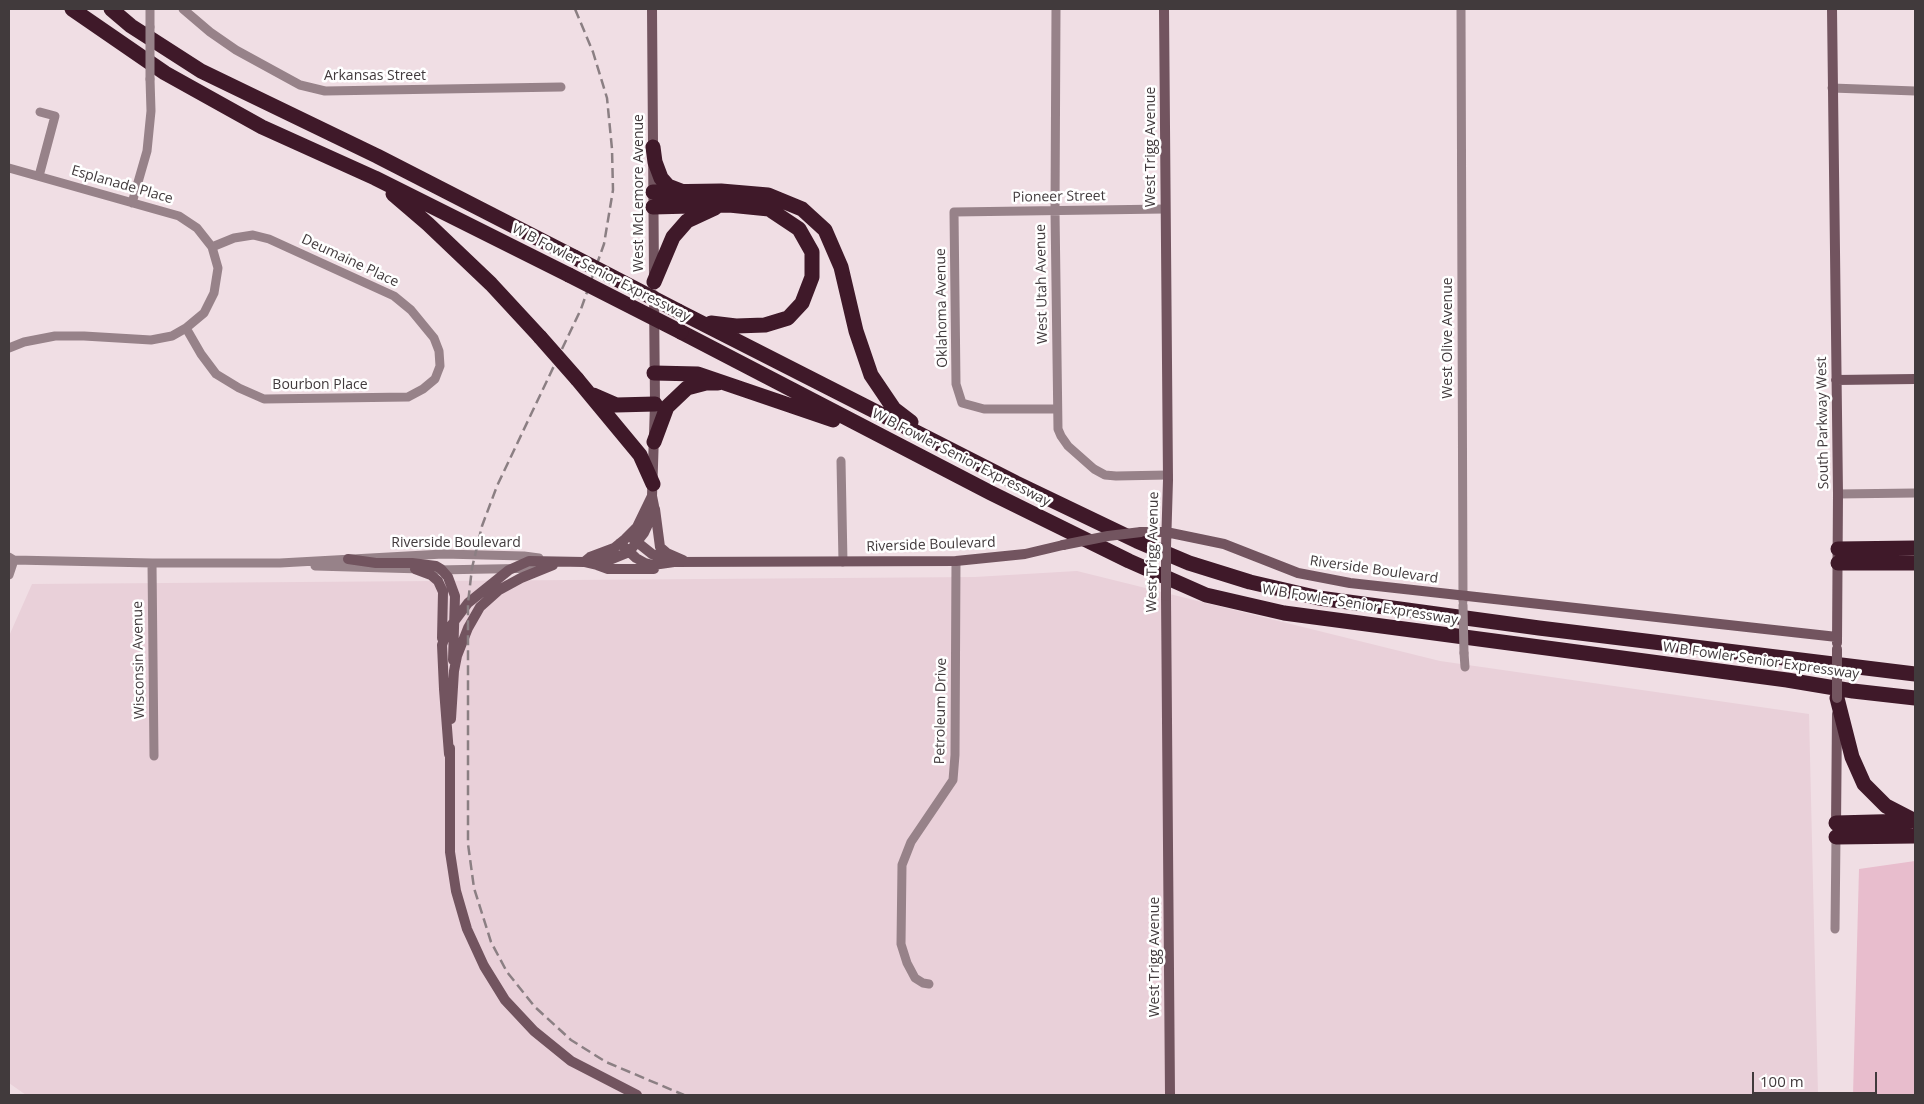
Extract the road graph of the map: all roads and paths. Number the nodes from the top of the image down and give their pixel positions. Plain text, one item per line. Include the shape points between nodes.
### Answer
1 (72, 9) edge
2 (111, 9) edge
3 (150, 9) edge
4 (183, 9) edge
5 (652, 9) edge
6 (1056, 9) edge
7 (1164, 9) edge
8 (1461, 9) edge
9 (1832, 9) edge
10 (561, 87) dead end
11 (1832, 88) junction
12 (1915, 91) edge
13 (40, 112) dead end
14 (653, 147) junction
15 (9, 168) edge
16 (39, 176) junction
17 (375, 178) junction
18 (682, 192) junction
19 (653, 200) junction
20 (132, 203) junction
21 (729, 204) junction
22 (1165, 209) junction
23 (1055, 211) junction
24 (954, 212) joint
25 (212, 247) junction
26 (654, 282) junction
27 (698, 321) junction
28 (186, 328) junction
29 (9, 348) edge
30 (440, 366) joint
31 (654, 373) junction
32 (1915, 379) edge
33 (1836, 380) junction
34 (729, 384) junction
35 (590, 392) junction
36 (655, 404) junction
37 (1057, 409) junction
38 (882, 436) junction
39 (934, 441) junction
40 (654, 442) junction
41 (841, 462) dead end
42 (1168, 475) junction
43 (1915, 493) edge
44 (1838, 494) junction
45 (653, 495) junction
46 (1166, 532) junction
47 (629, 535) junction
48 (620, 543) junction
49 (637, 543) junction
50 (1915, 548) edge
51 (629, 552) junction
52 (1838, 556) junction
53 (11, 559) edge
54 (348, 559) junction
55 (956, 561) junction
56 (562, 562) junction
57 (584, 562) junction
58 (674, 562) junction
59 (843, 562) junction
60 (152, 563) junction
61 (280, 563) junction
62 (689, 563) junction
63 (1915, 563) edge
64 (596, 565) junction
65 (515, 568) junction
66 (543, 568) junction
67 (415, 569) junction
68 (441, 570) junction
69 (9, 575) edge
70 (1463, 600) junction
71 (454, 621) junction
72 (1837, 637) junction
73 (442, 645) junction
74 (1465, 666) dead end
75 (1915, 667) edge
76 (454, 671) junction
77 (1883, 671) junction
78 (1915, 674) edge
79 (1885, 695) junction
80 (1837, 698) junction
81 (1915, 698) edge
82 (1915, 709) edge
83 (449, 754) junction
84 (154, 756) dead end
85 (1915, 821) edge
86 (1836, 830) junction
87 (1915, 836) edge
88 (1835, 929) dead end
89 (929, 984) dead end
90 (636, 1095) edge
91 (1170, 1095) edge

1 - 17 highway, W B Fowler Senior Expressway via 165,73 262,127
2 - 27 highway, W B Fowler Senior Expressway, bridge via 131,26 201,71 377,156
3 - 20 street, bridge via 151,111 147,151
4 - 10 street, Arkansas Street via 236,50 300,85 325,91
5 - 14 street, West McLemore Avenue
6 - 23 street, West Utah Avenue
7 - 22 street, West Trigg Avenue
8 - 70 street, West Olive Avenue
9 - 11 street, South Parkway West
11 - 12 street
11 - 33 street, South Parkway West
13 - 16 street via 55,116
14 - 18 highway via 661,178 668,186
14 - 19 street, West McLemore Avenue
15 - 16 street, Esplanade Place
16 - 20 street, Esplanade Place
17 - 35 highway, bridge via 491,284
17 - 38 highway, W B Fowler Senior Expressway, bridge
18 - 19 highway
18 - 39 highway via 768,195 802,209 825,230 840,266 871,375 894,409
19 - 21 highway
19 - 26 street, West McLemore Avenue
20 - 25 street, Esplanade Place via 179,216 197,228
21 - 26 highway via 707,210 687,221 673,237
21 - 27 highway via 769,209 799,229 812,252 812,277 802,303 788,318 765,325 736,326
22 - 23 street, Pioneer Street
22 - 42 street, West Trigg Avenue
23 - 24 street, Pioneer Street
23 - 37 street, West Utah Avenue
24 - 37 street, Oklahoma Avenue via 956,384 962,403 984,409
25 - 28 street, Esplanade Place via 218,268 214,293 204,313
25 - 30 street, Deumaine Place via 253,235 269,239 394,296 411,310 434,338
26 - 31 street, West McLemore Avenue
27 - 39 highway, W B Fowler Senior Expressway
28 - 29 street, Esplanade Place via 172,336 151,340 55,336
28 - 30 street, Bourbon Place via 216,374 264,399 408,397 435,379
31 - 34 highway via 698,374
31 - 36 street, West McLemore Avenue
32 - 33 street
33 - 44 street, South Parkway West
34 - 38 highway
34 - 40 highway via 706,382 688,388 668,407
35 - 36 highway via 616,405
35 - 45 highway via 640,455
36 - 40 street, West McLemore Avenue
37 - 42 street, West Utah Avenue via 1061,436 1094,469 1116,476
38 - 79 highway, W B Fowler Senior Expressway via 991,493 1206,594 1284,612
39 - 77 highway, W B Fowler Senior Expressway via 1137,541 1189,563 1250,582 1319,598
40 - 45 street, West McLemore Avenue
41 - 59 street
42 - 46 street, West Trigg Avenue
43 - 44 street
44 - 52 street, South Parkway West
45 - 47 street, West McLemore Avenue
45 - 49 street, West McLemore Avenue via 651,518
45 - 62 street via 660,547
46 - 55 street, Riverside Boulevard, bridge via 1108,536 1025,554
46 - 70 street, Riverside Boulevard via 1224,544 1298,573
46 - 91 street, West Trigg Avenue, bridge
47 - 48 street, West McLemore Avenue
47 - 49 street, Riverside Boulevard
48 - 51 street, Riverside Boulevard
48 - 57 street, West McLemore Avenue
49 - 51 street, West McLemore Avenue
49 - 58 street, Riverside Boulevard via 652,554
50 - 52 highway
51 - 58 street, Riverside Boulevard via 653,566
51 - 64 street
52 - 63 highway
52 - 72 street, South Parkway West
53 - 60 street, Riverside Boulevard
53 - 69 street
54 - 56 street, Riverside Boulevard via 443,554 524,556
54 - 61 street, Riverside Boulevard
54 - 68 street via 412,563 436,566
55 - 59 street, Riverside Boulevard
55 - 89 street, Petroleum Drive via 955,755 952,780 911,842 902,865 901,944 915,978
56 - 57 street, Riverside Boulevard
56 - 65 street via 529,561
56 - 66 street
57 - 64 street, Riverside Boulevard
58 - 62 street, Riverside Boulevard
59 - 62 street, Riverside Boulevard
60 - 61 street, Riverside Boulevard
60 - 84 street, Wisconsin Avenue
61 - 67 street, Riverside Boulevard
62 - 64 street, Riverside Boulevard via 652,569 608,569
65 - 66 street, Riverside Boulevard
65 - 68 street, Riverside Boulevard
65 - 71 street via 483,589
66 - 76 street via 499,590 480,607 468,628
67 - 68 street, Riverside Boulevard
67 - 73 street via 438,581 443,592
68 - 71 street via 448,577 455,596
70 - 72 street, Riverside Boulevard
70 - 74 street, West Olive Avenue, bridge
71 - 73 street
71 - 76 street
72 - 80 street, South Parkway West, bridge
73 - 83 street
75 - 77 highway
76 - 83 street
77 - 78 highway, W B Fowler Senior Expressway
79 - 81 highway, W B Fowler Senior Expressway
79 - 82 highway
80 - 85 highway via 1852,758 1864,784 1886,806
80 - 86 street, South Parkway West
83 - 90 street via 450,852 456,891 467,929 484,966 506,1000 534,1031 571,1061
85 - 86 highway
86 - 87 highway
86 - 88 street

